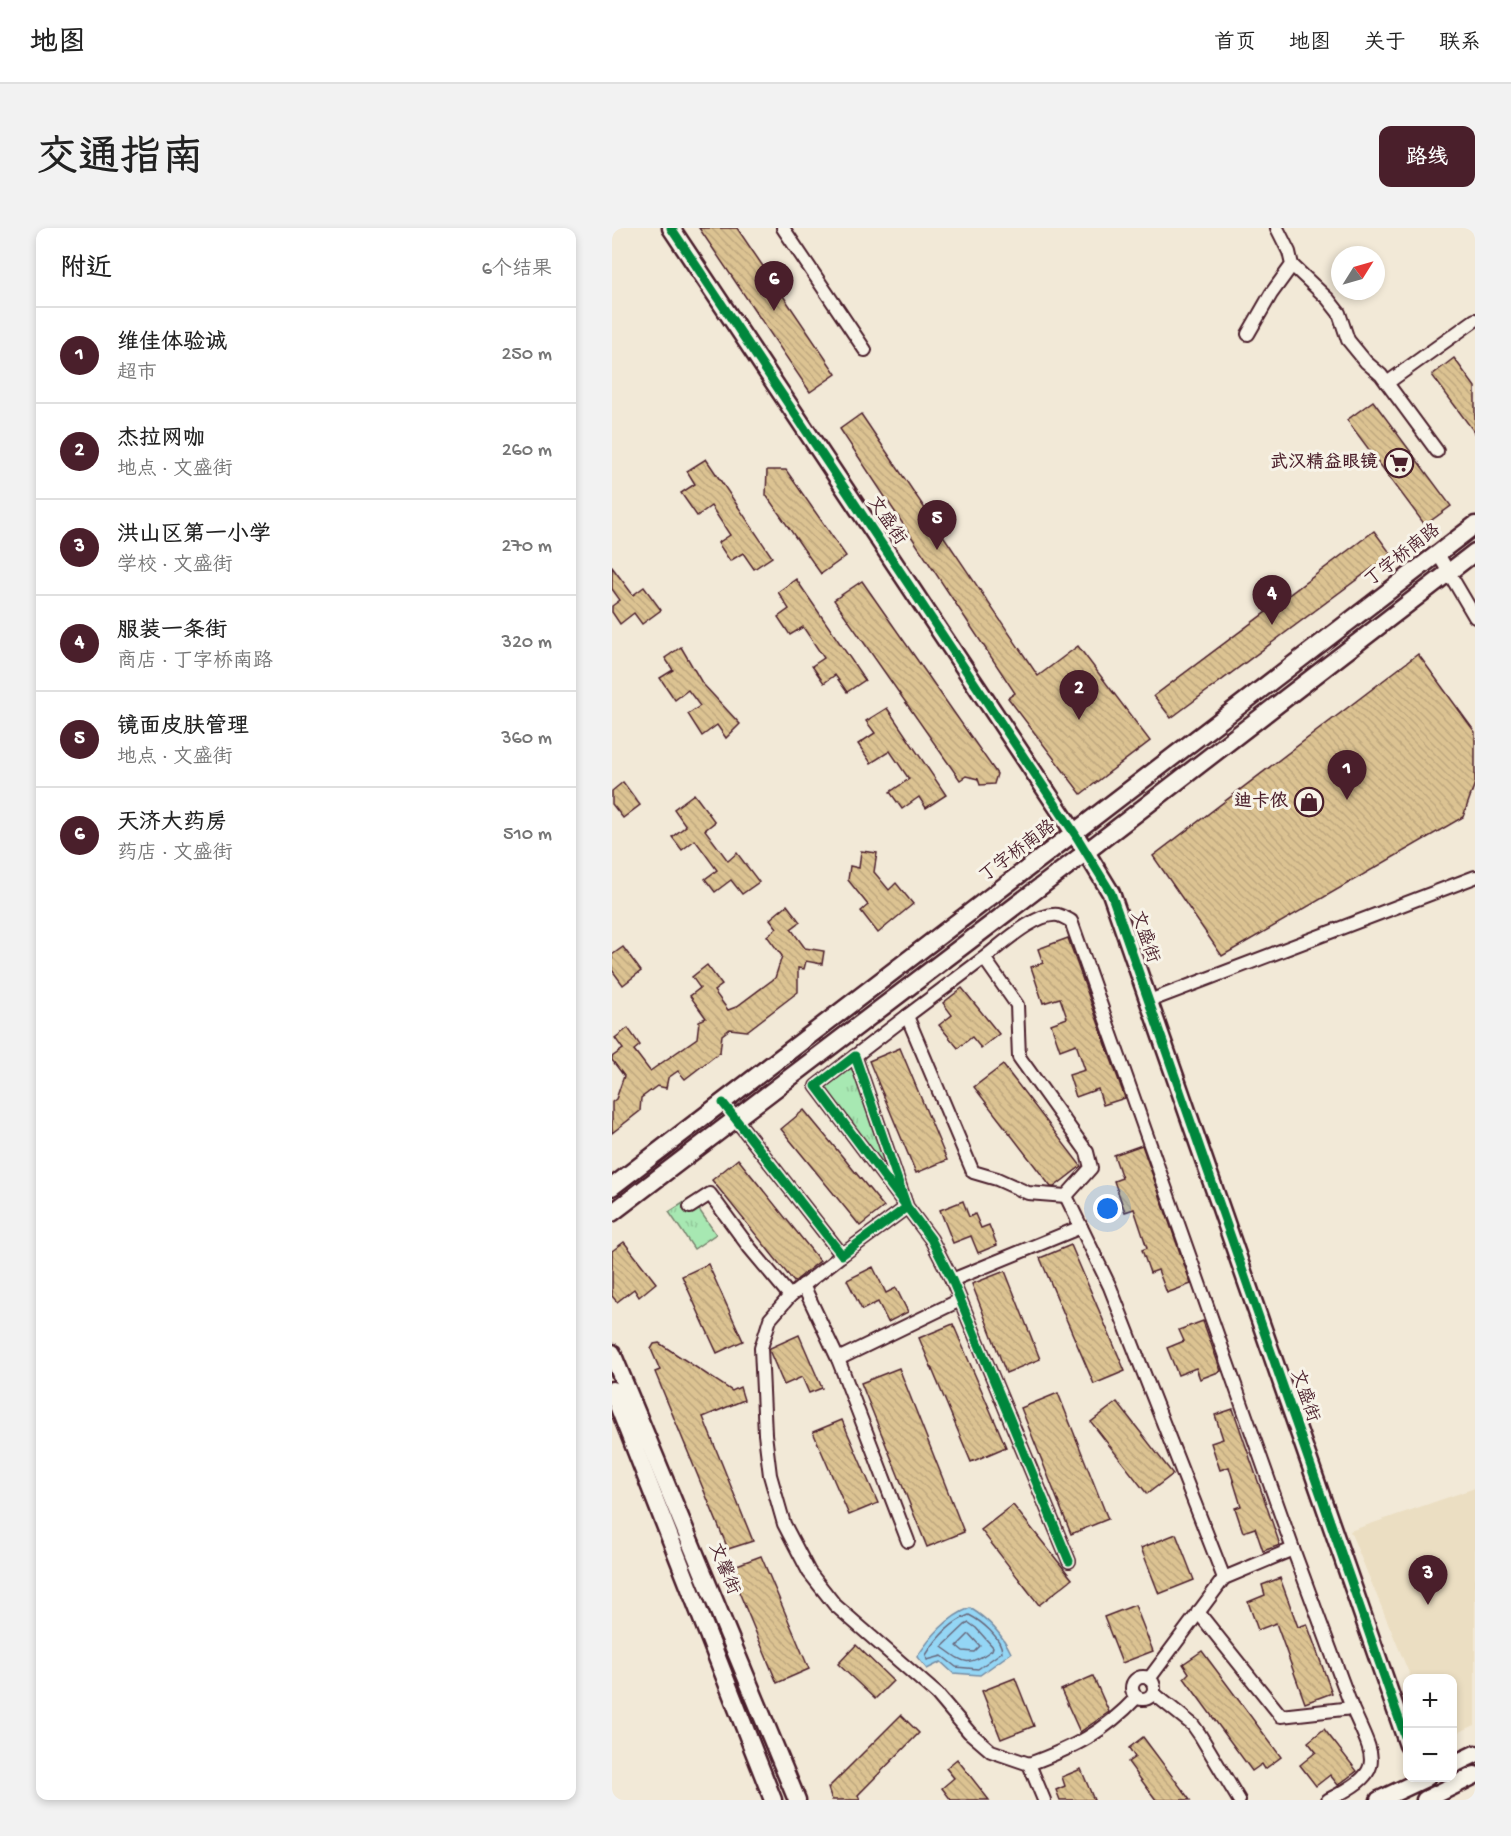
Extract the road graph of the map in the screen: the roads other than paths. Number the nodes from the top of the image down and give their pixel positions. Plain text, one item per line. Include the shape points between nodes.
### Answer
1 (670, 228) edge
2 (783, 228) edge
3 (1277, 228) edge
4 (1292, 265) junction
5 (1475, 320) edge
6 (1248, 334) dead end
7 (865, 350) dead end
8 (1387, 383) junction
9 (1437, 451) dead end
10 (1475, 525) edge
11 (1475, 552) edge
12 (1438, 554) junction
13 (1449, 572) junction
14 (1475, 617) edge
15 (1075, 834) junction
16 (1086, 852) junction
17 (1475, 877) edge
18 (984, 958) junction
19 (1149, 1001) junction
20 (907, 1016) junction
21 (855, 1056) junction
22 (723, 1103) junction
23 (735, 1119) junction
24 (612, 1187) edge
25 (1066, 1196) junction
26 (690, 1207) dead end
27 (907, 1207) junction
28 (612, 1213) edge
29 (1081, 1227) junction
30 (842, 1255) junction
31 (952, 1280) junction
32 (803, 1285) junction
33 (790, 1296) junction
34 (960, 1300) junction
35 (612, 1353) edge
36 (838, 1359) junction
37 (612, 1390) edge
38 (908, 1541) dead end
39 (1293, 1549) junction
40 (1068, 1561) dead end
41 (1224, 1578) junction
42 (1198, 1612) junction
43 (1149, 1679) junction
44 (1153, 1693) junction
45 (1137, 1697) junction
46 (1352, 1708) junction
47 (1403, 1733) edge
48 (1475, 1754) edge
49 (1457, 1763) edge
50 (1029, 1764) junction
51 (1475, 1775) edge
52 (1414, 1782) edge
53 (1422, 1782) edge
54 (1426, 1799) edge
55 (773, 1800) edge
56 (797, 1800) edge
57 (1044, 1800) edge
58 (1239, 1800) edge
59 (1328, 1800) edge
60 (1380, 1800) edge

1 - 15 main road, 文盛街
2 - 7 street
3 - 4 street
4 - 6 street
4 - 8 street via 1328,298 1339,313 1348,340
5 - 8 street
8 - 9 street
10 - 12 main road, 丁字桥南路
11 - 13 main road
12 - 13 street
12 - 15 main road, 丁字桥南路
13 - 14 street
13 - 16 main road
15 - 16 main road, 文盛街
15 - 22 main road, 丁字桥南路
16 - 19 main road, 文盛街 via 1111,893
16 - 23 main road
17 - 19 street
18 - 20 street
18 - 25 street via 1017,1005 1019,1057 1087,1152 1091,1168
18 - 39 street via 1044,918 1057,915 1071,921
19 - 47 main road, 文盛街
20 - 21 street
20 - 25 street via 974,1172 1028,1192
21 - 27 street
21 - 27 street via 816,1086
22 - 23 street
22 - 24 main road, 丁字桥南路
23 - 28 main road
23 - 30 street
25 - 29 street
26 - 33 street via 710,1194
27 - 30 street
27 - 31 street via 931,1239
29 - 31 street
29 - 41 street via 1110,1287
30 - 32 street
31 - 34 street
32 - 33 street
32 - 36 street
33 - 50 street via 771,1319 761,1348 770,1475 784,1524 809,1572 835,1605 937,1694 991,1751
34 - 36 street
34 - 40 street
35 - 56 main road, 文馨街
36 - 38 street
37 - 55 main road, 文馨街
39 - 41 street
39 - 46 street
41 - 42 street
42 - 43 street
42 - 46 street via 1281,1716
43 - 44 street via 1154,1685
43 - 45 street via 1136,1681 1133,1691
44 - 45 street via 1147,1699
44 - 58 street via 1192,1725
45 - 50 street via 1087,1739
46 - 59 street via 1370,1748 1371,1764 1366,1776 1355,1786
48 - 49 main road
50 - 57 street
51 - 54 main road
52 - 60 main road
53 - 54 main road

